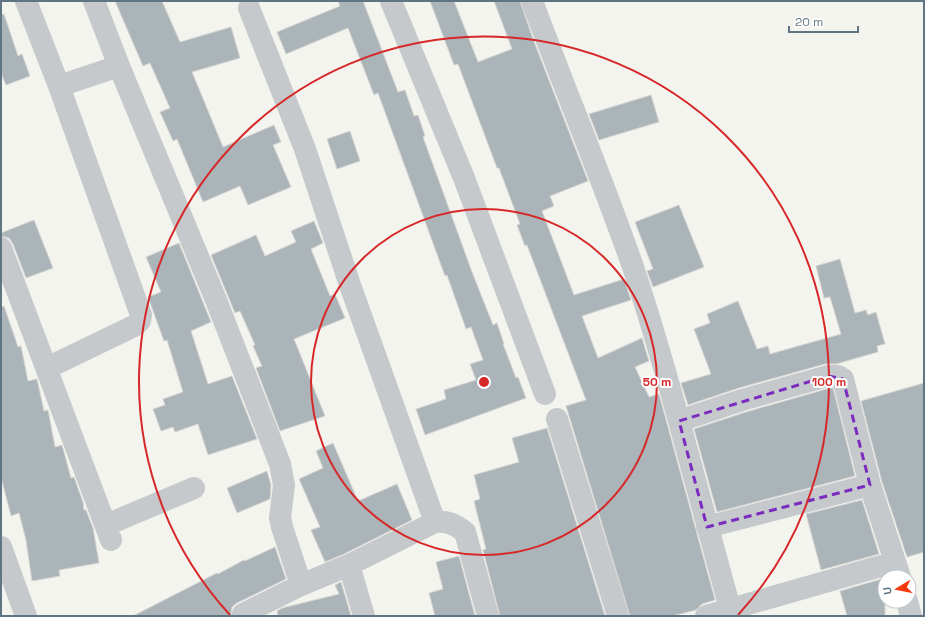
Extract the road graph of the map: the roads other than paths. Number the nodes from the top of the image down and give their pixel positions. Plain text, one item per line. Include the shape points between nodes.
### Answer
1 (26, 1) edge
2 (94, 1) edge
3 (391, 1) edge
4 (532, 1) edge
5 (249, 8) dead end
6 (119, 66) junction
7 (59, 86) junction
8 (1, 248) edge
9 (47, 368) junction
10 (545, 394) dead end
11 (557, 419) dead end
12 (679, 421) junction
13 (870, 485) junction
14 (194, 488) dead end
15 (435, 522) junction
16 (707, 527) junction
17 (1, 547) edge
18 (349, 564) junction
19 (897, 569) edge
20 (877, 574) edge
21 (301, 586) junction
22 (731, 612) edge
23 (242, 615) edge
24 (26, 616) edge
25 (364, 616) edge
26 (488, 616) edge
27 (618, 616) edge
28 (706, 616) edge

1 - 7 street
2 - 6 street
3 - 10 street via 464,178
4 - 12 street via 633,267
5 - 15 street via 305,149 350,285
6 - 7 street
6 - 21 street via 216,300 280,464 284,485 280,518
7 - 9 street via 141,315 140,321 134,326
8 - 9 street
9 - 14 street via 108,532
11 - 27 street
12 - 13 street via 742,400 828,376 838,376 843,379
12 - 16 street
13 - 16 street
13 - 19 street
15 - 18 street
15 - 26 street via 447,521 466,532
16 - 22 street
17 - 24 street
18 - 21 street
18 - 25 street
20 - 22 street
21 - 23 street
22 - 28 street

